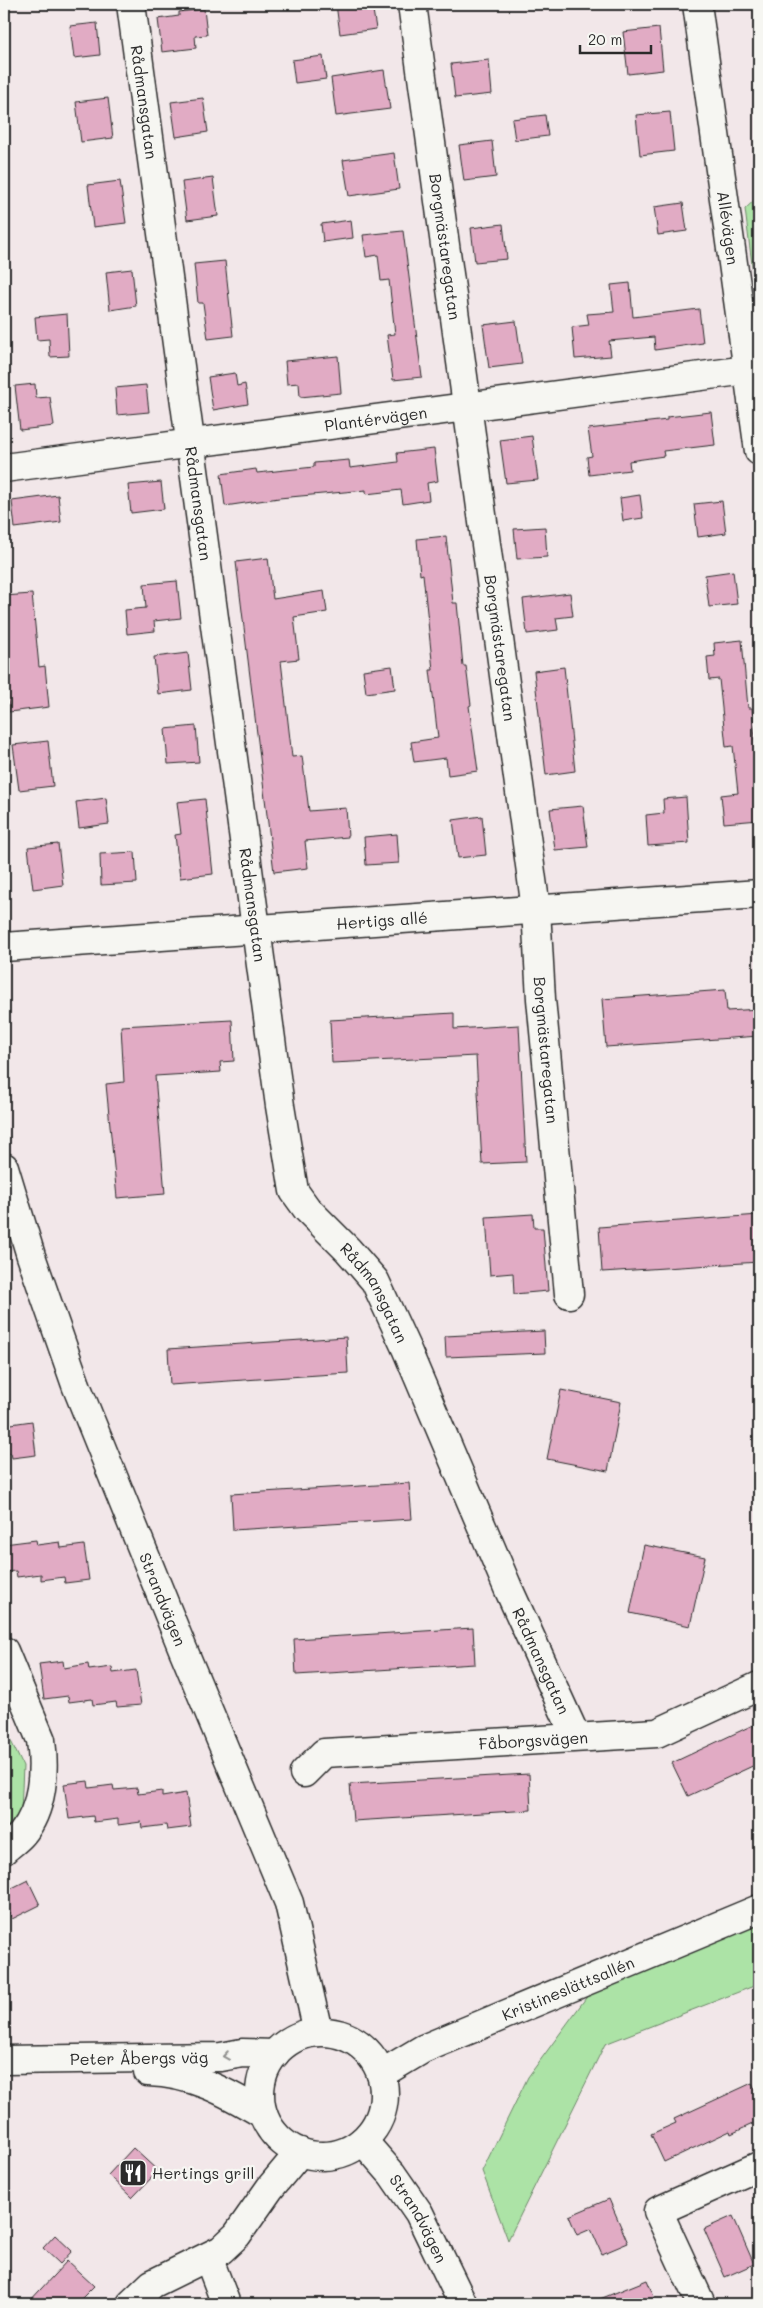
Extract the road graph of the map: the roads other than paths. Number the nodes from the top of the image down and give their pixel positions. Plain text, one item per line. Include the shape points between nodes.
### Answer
1 (131, 4) edge
2 (412, 4) edge
3 (697, 4) edge
4 (747, 370) junction
5 (467, 406) junction
6 (190, 443) junction
7 (759, 452) edge
8 (4, 468) edge
9 (759, 894) edge
10 (536, 909) junction
11 (256, 931) junction
12 (4, 947) edge
13 (4, 1167) edge
14 (569, 1294) dead end
15 (4, 1651) edge
16 (759, 1686) edge
17 (576, 1737) junction
18 (304, 1773) dead end
19 (4, 1850) edge
20 (759, 1909) edge
21 (318, 2032) junction
22 (275, 2054) junction
23 (4, 2060) edge
24 (4, 2072) edge
25 (382, 2074) junction
26 (263, 2114) junction
27 (363, 2141) junction
28 (300, 2152) junction
29 (759, 2166) edge
30 (208, 2257) junction
31 (131, 2304) edge
32 (226, 2304) edge
33 (462, 2304) edge
34 (701, 2304) edge

1 - 6 street, Rådmansgatan
2 - 5 street, Borgmästaregatan
3 - 4 street, Allévägen
4 - 5 street, Plantérvägen
4 - 7 street, Allévägen
5 - 6 street, Plantérvägen
5 - 10 street, Borgmästaregatan
6 - 8 street, Plantérvägen
6 - 11 street, Rådmansgatan
9 - 10 street, Hertigs allé
10 - 11 street, Hertigs allé
10 - 14 street, Borgmästaregatan via 541,1000
11 - 12 street, Hertigs allé
11 - 17 street, Rådmansgatan via 294,1191 375,1281
13 - 21 street, Strandvägen via 76,1385 289,1903
15 - 19 street via 41,1740 42,1780 36,1808 22,1834
16 - 17 street, Fåborgsvägen via 657,1733
17 - 18 street, Fåborgsvägen via 324,1753
20 - 25 street, Kristineslättsallén via 423,2049
21 - 22 street via 294,2038
21 - 25 street via 342,2035 357,2042
22 -> 23 street, Peter Åbergs väg
22 - 26 street via 262,2079 260,2100
24 - 26 street, Peter Åbergs väg via 166,2072 215,2086
25 - 27 street via 384,2098 381,2114
26 - 28 street via 277,2137
27 - 28 street via 337,2154 314,2156
27 - 33 street, Strandvägen via 392,2174 419,2213
28 - 30 street via 237,2235
29 - 34 street via 658,2211
30 - 31 street via 152,2284
30 - 32 street

